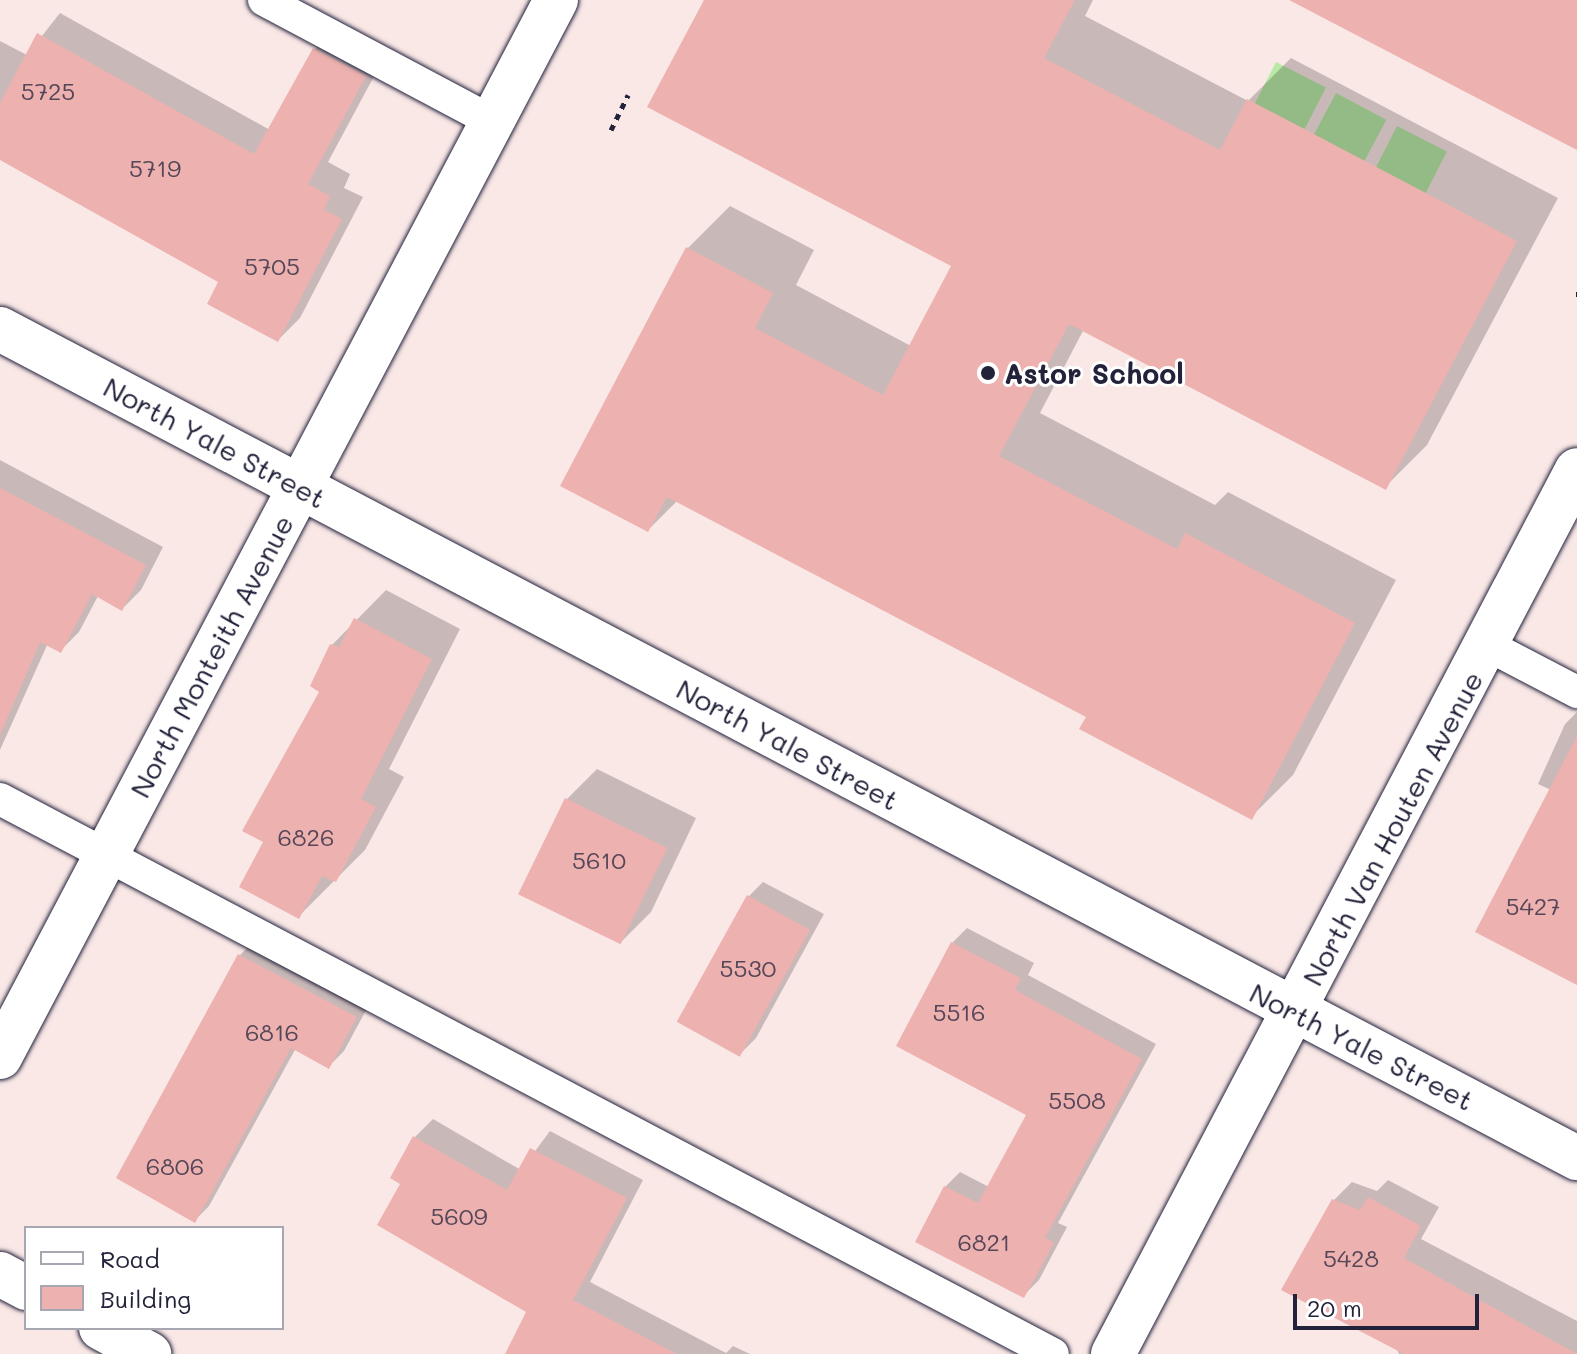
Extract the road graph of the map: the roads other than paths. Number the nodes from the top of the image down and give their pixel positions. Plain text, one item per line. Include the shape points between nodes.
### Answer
1 (264, 0) edge
2 (556, 0) edge
3 (493, 122) junction
4 (0, 329) edge
5 (1577, 470) edge
6 (300, 487) junction
7 (1487, 645) junction
8 (1577, 692) edge
9 (0, 799) edge
10 (106, 855) junction
11 (1295, 1012) junction
12 (0, 1057) edge
13 (1577, 1158) edge
14 (0, 1274) edge
15 (24, 1287) edge
16 (105, 1330) edge
17 (149, 1354) edge
18 (1053, 1354) edge
19 (1113, 1354) edge

1 - 3 lane
2 - 3 street, North Monteith Avenue
3 - 6 street, North Monteith Avenue
4 - 6 street, North Yale Street
5 - 7 street, North Van Houten Avenue
6 - 10 street, North Monteith Avenue
6 - 11 street, North Yale Street
7 - 8 lane
7 - 11 street, North Van Houten Avenue
9 - 10 lane
10 - 12 street, North Monteith Avenue
10 - 18 lane
11 - 13 street, North Yale Street
11 - 19 street, North Van Houten Avenue
14 - 15 street
16 - 17 street

